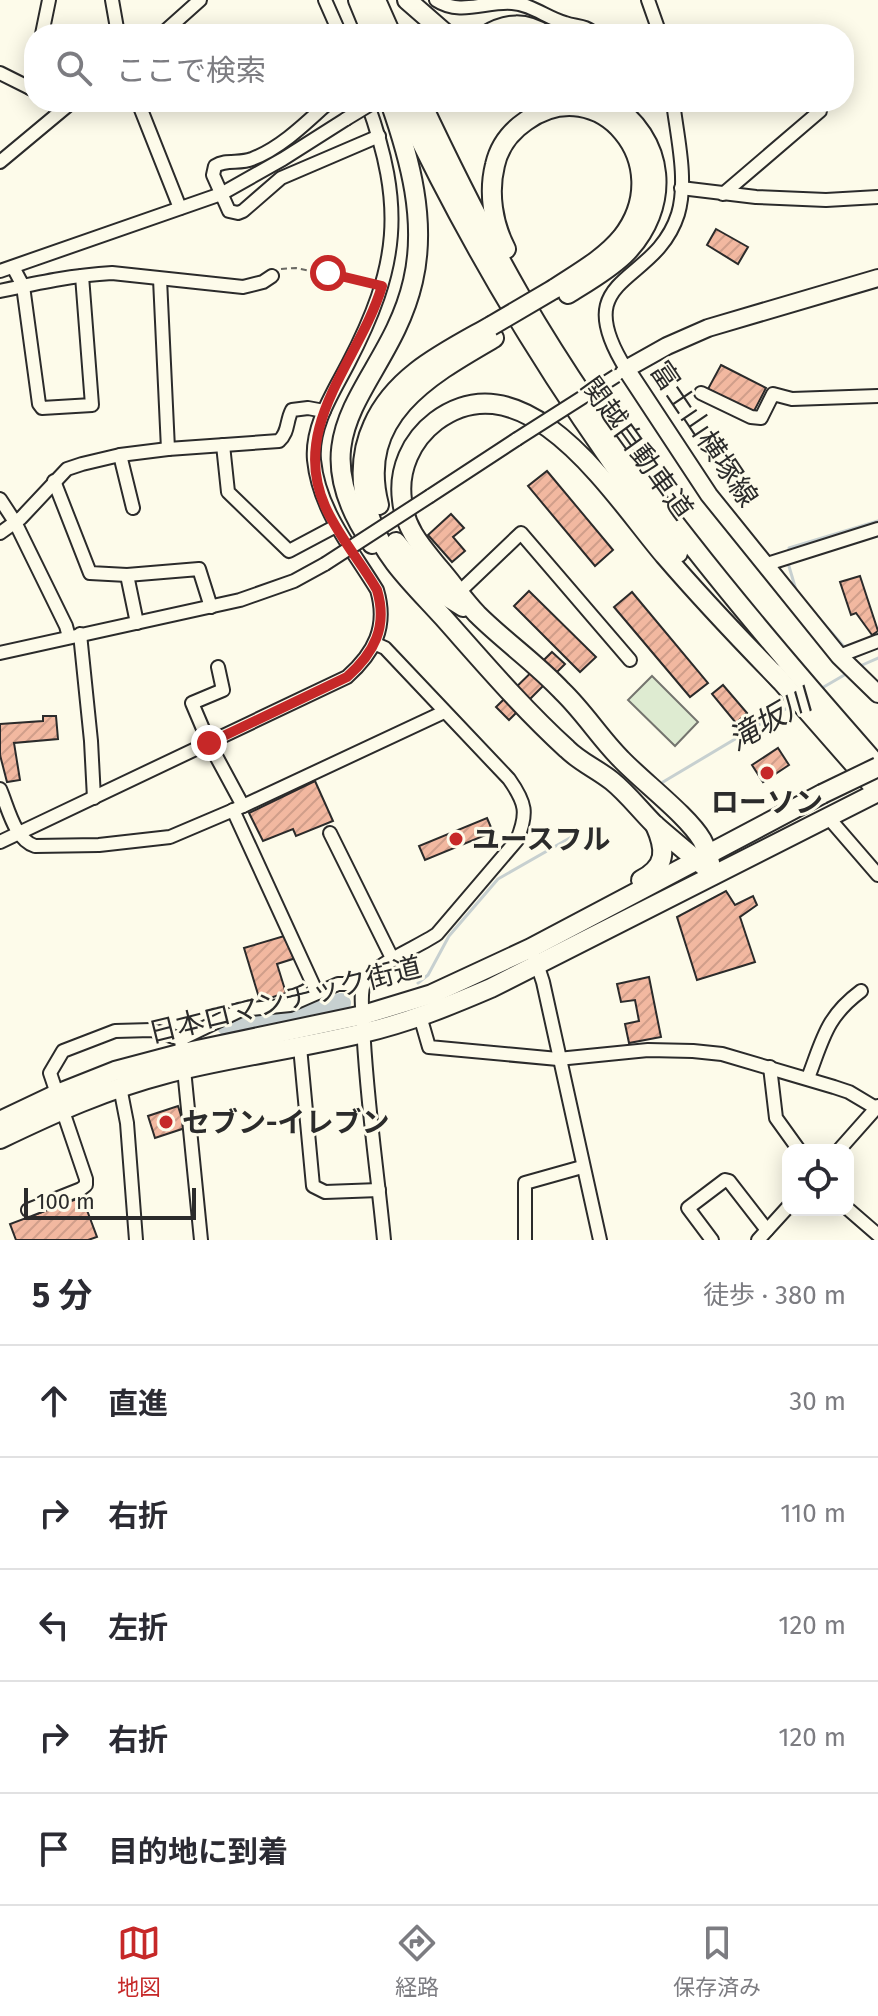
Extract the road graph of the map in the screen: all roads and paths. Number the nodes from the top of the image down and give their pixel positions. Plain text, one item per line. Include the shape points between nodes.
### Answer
1 (49, 0) edge
2 (112, 0) edge
3 (200, 0) edge
4 (325, 0) edge
5 (355, 0) edge
6 (376, 0) edge
7 (407, 0) edge
8 (436, 0) edge
9 (648, 0) edge
10 (44, 24) edge
11 (116, 24) edge
12 (173, 24) edge
13 (336, 24) edge
14 (362, 24) edge
15 (367, 24) edge
16 (387, 24) edge
17 (435, 24) edge
18 (500, 24) edge
19 (532, 24) edge
20 (570, 24) edge
21 (656, 24) edge
22 (0, 73) edge
23 (24, 85) edge
24 (55, 112) edge
25 (142, 112) edge
26 (318, 112) edge
27 (358, 112) edge
28 (371, 112) edge
29 (393, 112) edge
30 (407, 112) edge
31 (426, 112) edge
32 (543, 112) edge
33 (591, 112) edge
34 (622, 112) edge
35 (674, 112) edge
36 (819, 112) edge
37 (379, 136) junction
38 (0, 162) edge
39 (681, 188) junction
40 (221, 194) junction
41 (723, 194) junction
42 (878, 197) edge
43 (180, 208) junction
44 (13, 267) junction
45 (0, 271) edge
46 (82, 276) junction
47 (272, 276) joint
48 (878, 278) edge
49 (160, 279) junction
50 (23, 286) junction
51 (382, 286) junction
52 (0, 291) edge
53 (557, 294) junction
54 (494, 331) junction
55 (621, 373) junction
56 (701, 393) dead end
57 (878, 396) edge
58 (324, 411) junction
59 (223, 445) junction
60 (168, 449) junction
61 (120, 455) junction
62 (54, 481) junction
63 (0, 499) edge
64 (133, 508) dead end
65 (668, 512) junction
66 (15, 522) junction
67 (336, 526) junction
68 (878, 529) edge
69 (0, 533) edge
70 (764, 565) junction
71 (127, 575) junction
72 (414, 586) junction
73 (450, 602) junction
74 (211, 607) junction
75 (137, 623) junction
76 (74, 635) junction
77 (878, 641) edge
78 (376, 644) junction
79 (0, 653) edge
80 (630, 660) dead end
81 (848, 665) junction
82 (218, 667) dead end
83 (780, 680) junction
84 (878, 694) edge
85 (444, 712) junction
86 (209, 743) junction
87 (878, 766) edge
88 (0, 789) edge
89 (878, 791) edge
90 (94, 798) junction
91 (238, 808) junction
92 (830, 815) junction
93 (655, 824) junction
94 (19, 833) junction
95 (330, 833) dead end
96 (0, 842) edge
97 (702, 857) junction
98 (713, 875) junction
99 (878, 875) edge
100 (579, 922) junction
101 (535, 956) junction
102 (393, 960) junction
103 (364, 984) junction
104 (861, 991) dead end
105 (317, 993) junction
106 (420, 1016) junction
107 (363, 1024) junction
108 (300, 1047) junction
109 (183, 1054) junction
110 (558, 1059) junction
111 (770, 1067) junction
112 (808, 1078) junction
113 (120, 1087) junction
114 (60, 1101) junction
115 (876, 1111) edge
116 (0, 1121) edge
117 (0, 1139) edge
118 (795, 1144) edge
119 (845, 1144) edge
120 (582, 1167) junction
121 (379, 1190) junction
122 (28, 1210) dead end
123 (782, 1214) edge
124 (854, 1215) edge
125 (763, 1235) edge
126 (878, 1238) edge
127 (136, 1240) edge
128 (201, 1240) edge
129 (384, 1240) edge
130 (525, 1240) edge
131 (600, 1240) edge
132 (712, 1240) edge

1 - 10 street
2 - 11 street
3 - 12 street
4 - 13 street
5 - 14 highway
5 - 15 highway
6 - 16 highway
7 - 17 highway
8 - 20 street via 456,7 521,4
9 - 21 street
18 - 19 street
22 - 23 street
24 - 38 street
25 - 43 street
26 - 40 street via 262,154 215,166
27 - 40 street, bridge
28 - 37 street
29 - 72 highway via 415,195 414,278 400,321 351,409 341,461 345,493 361,528
30 - 83 highway, 関越自動車道 via 467,234 550,375 653,519
31 - 65 highway, 関越自動車道 via 522,298
32 - 65 highway via 509,135 496,161 491,192 503,243
33 - 53 highway via 611,121 631,142 641,168 641,198 629,226 609,251
34 - 53 highway via 647,142 655,167 654,203 643,230 623,255 598,276
35 - 39 street
36 - 41 street
37 - 40 street via 281,178 238,213 229,211
37 - 51 street via 392,199
39 - 41 street
39 - 55 street via 669,233 617,287 606,308 605,327
40 - 43 street
41 - 42 street via 826,200
43 - 44 street
44 - 45 street
44 - 50 street
46 - 49 street via 112,273
46 - 50 street
46 - 50 street via 92,405 88,407 39,404
47 - 49 street via 243,287
47 - 51 path via 284,267 296,268
48 - 55 main road, 富士山横塚線 via 708,328
49 - 60 street
50 - 52 street
51 - 58 street
53 - 54 highway
54 - 72 highway via 412,373 389,398 367,440 363,489 371,522
54 - 73 highway via 412,391 391,418 378,451 377,499 390,533
55 - 70 main road, 富士山横塚線
55 - 74 street, bridge via 325,564 275,589
56 - 57 street via 761,418 773,394 792,399
58 - 59 street via 292,410 279,441
58 - 67 street via 313,458
59 - 60 street
59 - 67 street via 228,492 289,551
60 - 61 street
61 - 62 street via 67,469
61 - 64 street
62 - 66 street
62 - 71 street via 90,573
63 - 66 street
65 - 87 highway, 関越自動車道 via 797,675
66 - 69 street
66 - 76 street
67 - 78 street via 377,590 381,624
68 - 70 street
70 - 81 main road, 富士山横塚線
71 - 74 street via 199,569
71 - 75 street
72 - 73 highway
73 - 80 street via 521,533
73 - 83 highway via 407,524 404,467 418,438 440,418 470,407 502,406 549,427 579,453
73 - 93 highway via 505,686 569,751 613,782
73 - 97 highway via 479,616 566,694 619,757 697,832
74 - 75 street
75 - 76 street
76 - 79 street
76 - 90 street
77 - 81 street
78 - 85 street
78 - 86 street via 347,677
81 - 84 main road, 富士山横塚線
82 - 86 street via 223,690 192,703
83 - 89 highway, 関越自動車道
85 - 91 street
85 - 102 street via 509,779 521,796 523,823 517,840 437,934
86 - 90 street
86 - 91 street
87 - 97 highway, 日本ロマンチック街道, bridge
88 - 94 street
89 - 92 highway, 日本ロマンチック街道
90 - 94 street
91 - 94 street via 170,837 35,846
91 - 105 street
92 - 98 highway, 日本ロマンチック街道
92 - 99 street
93 - 97 highway
93 - 100 highway via 663,845 658,869 592,908
94 - 96 street
95 - 102 street
97 - 98 highway
97 - 100 highway, 日本ロマンチック街道
98 - 101 highway, 日本ロマンチック街道
100 - 101 highway, 日本ロマンチック街道
101 - 106 highway, 日本ロマンチック街道 via 491,988
101 - 107 highway, 日本ロマンチック街道
101 - 110 street
102 - 103 street
103 - 105 street via 338,984
103 - 107 street
104 - 112 street via 832,1018
105 - 109 street via 290,1005 241,1010
106 - 107 highway, 日本ロマンチック街道
106 - 110 street via 429,1047
107 - 108 highway, 日本ロマンチック街道
107 - 109 highway, 日本ロマンチック街道
107 - 121 street
108 - 109 highway, 日本ロマンチック街道
108 - 121 street via 313,1186 325,1192
109 - 113 highway, 日本ロマンチック街道
109 - 114 highway, 日本ロマンチック街道 via 115,1071
109 - 114 street via 152,1030 115,1031 63,1051 50,1073
109 - 128 street
110 - 111 street via 693,1051
110 - 120 street
111 - 112 street
111 - 118 street via 776,1118
112 - 115 street via 849,1092
113 - 114 highway, 日本ロマンチック街道
113 - 127 street
114 - 116 highway, 日本ロマンチック街道
114 - 117 highway, 日本ロマンチック街道
114 - 122 street via 86,1185
115 - 119 street
120 - 130 street via 525,1183
120 - 131 street
121 - 129 street
123 - 125 street
124 - 126 street
125 - 132 street via 725,1180 688,1208

